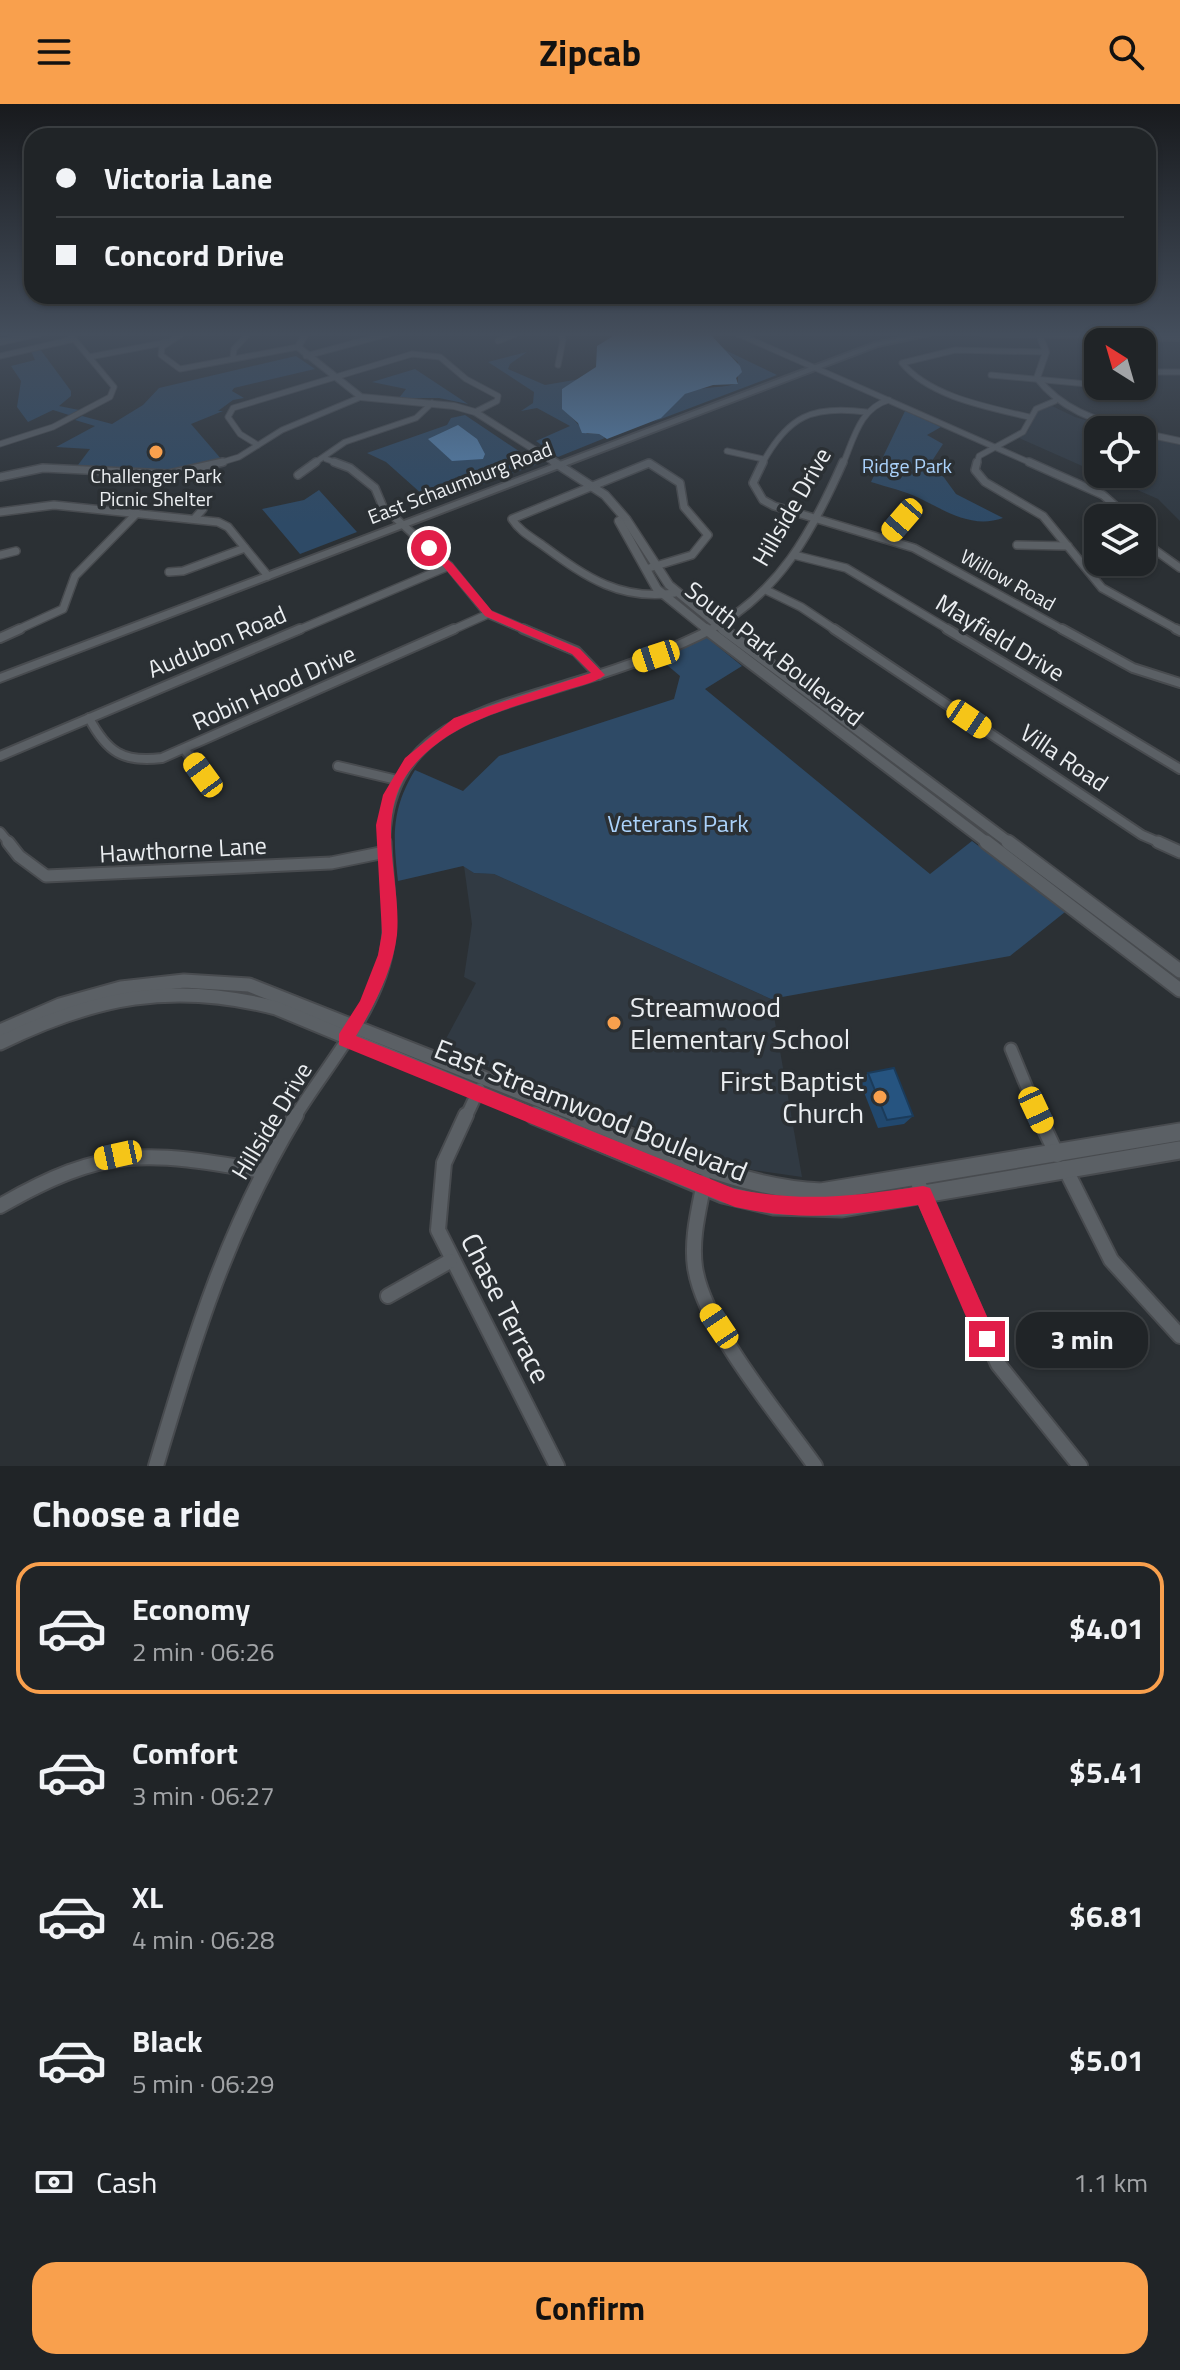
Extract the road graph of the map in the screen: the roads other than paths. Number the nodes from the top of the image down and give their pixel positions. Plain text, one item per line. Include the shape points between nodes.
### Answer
1 (110, 397) edge
2 (263, 397) edge
3 (361, 397) joint
4 (498, 397) edge
5 (737, 397) edge
6 (881, 397) edge
7 (961, 397) edge
8 (1052, 397) edge
9 (889, 400) junction
10 (1055, 401) junction
11 (432, 403) junction
12 (475, 412) junction
13 (866, 412) junction
14 (1094, 416) edge
15 (1029, 417) junction
16 (1180, 431) edge
17 (1156, 436) edge
18 (1178, 440) edge
19 (0, 444) edge
20 (258, 445) junction
21 (995, 447) junction
22 (727, 451) dead end
23 (326, 459) junction
24 (763, 459) junction
25 (557, 466) junction
26 (298, 475) dead end
27 (0, 477) edge
28 (587, 487) junction
29 (1113, 504) edge
30 (203, 509) dead end
31 (0, 512) edge
32 (137, 513) junction
33 (195, 518) junction
34 (815, 518) junction
35 (902, 520) dead end
36 (402, 525) junction
37 (887, 537) junction
38 (1017, 545) dead end
39 (1068, 546) junction
40 (245, 548) junction
41 (16, 551) dead end
42 (1156, 551) edge
43 (0, 555) edge
44 (794, 555) junction
45 (449, 566) junction
46 (650, 568) junction
47 (1180, 568) edge
48 (169, 572) dead end
49 (268, 576) junction
50 (766, 590) junction
51 (675, 593) junction
52 (663, 596) junction
53 (488, 614) junction
54 (710, 627) junction
55 (1180, 631) edge
56 (0, 638) edge
57 (599, 675) junction
58 (0, 678) edge
59 (1180, 683) edge
60 (89, 718) junction
61 (185, 750) junction
62 (0, 756) edge
63 (338, 766) dead end
64 (1180, 769) edge
65 (203, 775) dead end
66 (397, 780) junction
67 (0, 832) edge
68 (1013, 846) junction
69 (385, 852) junction
70 (1180, 852) edge
71 (1003, 856) junction
72 (1180, 971) edge
73 (1180, 990) edge
74 (354, 1024) junction
75 (0, 1031) edge
76 (345, 1040) junction
77 (0, 1043) edge
78 (1011, 1049) dead end
79 (480, 1086) junction
80 (1180, 1132) edge
81 (1180, 1150) edge
82 (1056, 1154) junction
83 (707, 1167) junction
84 (1065, 1170) junction
85 (263, 1171) junction
86 (916, 1178) junction
87 (704, 1186) junction
88 (923, 1195) junction
89 (0, 1206) edge
90 (450, 1261) junction
91 (388, 1296) dead end
92 (1180, 1336) edge
93 (156, 1466) edge
94 (557, 1466) edge
95 (815, 1466) edge
96 (1080, 1466) edge

1 - 19 street via 53,427
2 - 20 street via 233,408 228,417 245,439
3 - 11 street
3 - 20 street
4 - 12 street
5 - 25 main road, East Schaumburg Road
6 - 9 street
7 - 15 street
8 - 10 street
9 - 13 street
9 - 21 street
10 - 14 street
10 - 15 street
11 - 12 street
11 - 23 street via 416,418 345,442
12 - 25 street, South Park Boulevard
13 - 24 street via 836,406 815,409 792,422
13 - 34 street, Hillside Drive
15 - 21 street via 1023,432
16 - 18 street
17 - 18 street
20 - 27 street via 194,471 43,468
21 - 29 street
21 - 39 street via 976,459 979,476 1043,516
22 - 24 street
23 - 26 street
23 - 36 street via 350,468 375,488 383,507
24 - 34 street, Willow Road via 753,483 762,499
25 - 28 street, South Park Boulevard
25 - 36 main road, East Schaumburg Road
28 - 46 street, South Park Boulevard via 613,511
28 - 46 street via 649,463 680,483 684,507 708,535 706,544 682,561
28 - 52 street via 512,519 580,576 624,594
30 - 33 street
31 - 32 street via 41,505
32 - 33 street
32 - 56 street via 75,576 63,609
33 - 40 street via 228,527
34 - 37 street, Willow Road
34 - 44 street, Hillside Drive
35 - 37 street
36 - 45 street
36 - 49 main road, East Schaumburg Road
37 - 59 street, Willow Road via 1133,668
38 - 39 street
39 - 55 street via 1102,588
40 - 48 street
40 - 49 street
41 - 43 street
42 - 47 street
44 - 50 street, Hillside Drive
44 - 64 street, Mayfield Drive via 846,568
45 - 53 street
45 - 60 street, Audubon Road
46 - 51 street, South Park Boulevard
46 - 52 street, South Park Boulevard
49 - 58 main road, East Schaumburg Road
50 - 54 street, Hillside Drive
50 - 70 street, Villa Road via 801,607 1142,835
51 - 52 street
51 - 54 street, South Park Boulevard
52 - 54 street, South Park Boulevard
53 - 57 street via 576,651
53 - 61 street, Robin Hood Drive
54 - 57 street, Hillside Drive via 656,656
54 - 68 street, South Park Boulevard
54 - 71 street, South Park Boulevard
57 - 66 street, Hillside Drive via 458,721 423,748
60 - 61 street, Robin Hood Drive via 104,747 117,756 151,760
60 - 62 street, Audubon Road
61 - 65 street
63 - 66 street
66 - 69 street, Hillside Drive via 383,825
67 - 69 street, Hawthorne Lane via 19,856 46,876 331,863
68 - 71 street
68 - 72 street, South Park Boulevard
69 - 74 street, Hillside Drive via 389,933 378,979
71 - 73 street, South Park Boulevard
74 - 75 street, East Streamwood Boulevard via 249,985 197,980 99,991
74 - 76 street, Hillside Drive
74 - 79 street, East Streamwood Boulevard
76 - 77 street, East Streamwood Boulevard via 243,998 166,992 81,1008
76 - 79 street, East Streamwood Boulevard
76 - 85 street, Hillside Drive
78 - 82 street
79 - 83 street, East Streamwood Boulevard
79 - 87 street, East Streamwood Boulevard
79 - 90 street, Chase Terrace via 444,1163 438,1230
80 - 82 street, East Streamwood Boulevard
81 - 84 street, East Streamwood Boulevard
82 - 84 street
82 - 86 street, East Streamwood Boulevard
83 - 86 street, East Streamwood Boulevard via 771,1188 810,1193
83 - 87 street
84 - 88 street, East Streamwood Boulevard
84 - 92 street via 1111,1260
85 - 89 street via 178,1156 118,1155 63,1171
85 - 93 street, Hillside Drive via 213,1281
86 - 88 street
87 - 88 street, East Streamwood Boulevard via 761,1204 807,1209
87 - 95 street via 695,1232 695,1270 710,1312
88 - 96 street via 998,1364
90 - 91 street
90 - 94 street, Chase Terrace

